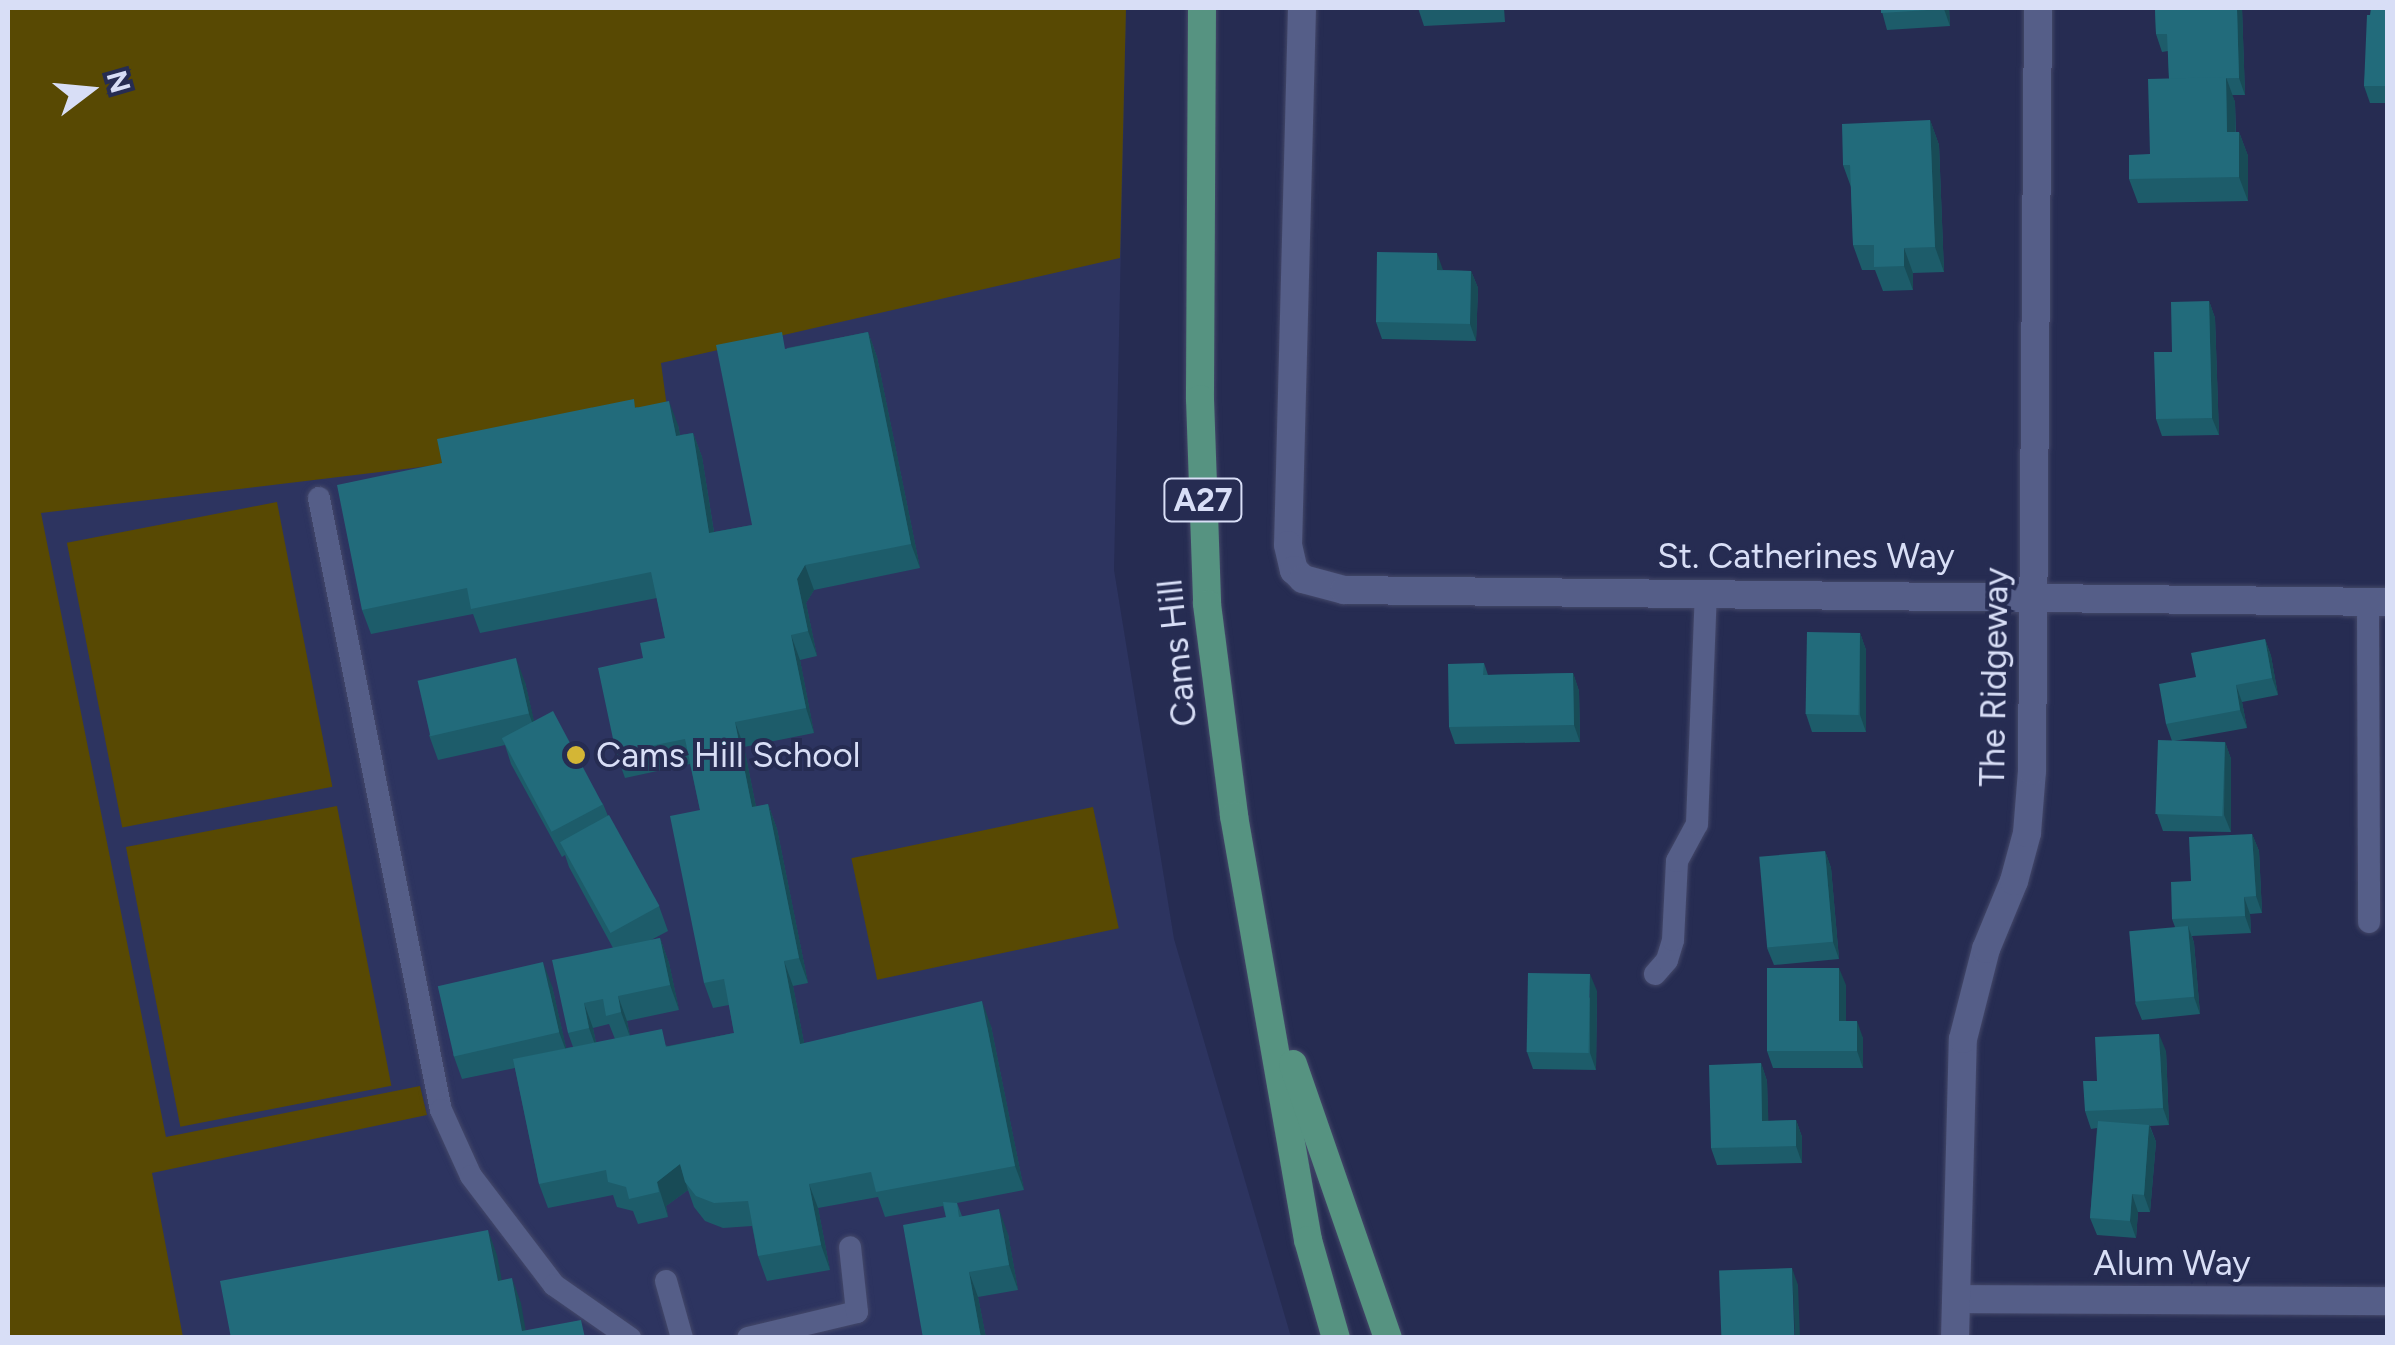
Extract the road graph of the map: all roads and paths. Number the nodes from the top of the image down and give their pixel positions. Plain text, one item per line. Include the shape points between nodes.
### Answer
1 (1202, 8) edge
2 (1302, 8) edge
3 (2038, 8) edge
4 (319, 498) dead end
5 (1706, 593) junction
6 (2033, 595) junction
7 (2378, 602) edge
8 (2369, 922) dead end
9 (1655, 974) dead end
10 (1266, 987) junction
11 (850, 1247) dead end
12 (666, 1281) dead end
13 (1956, 1299) junction
14 (2388, 1301) edge
15 (630, 1338) edge
16 (682, 1338) edge
17 (748, 1338) edge
18 (1336, 1338) edge
19 (1388, 1338) edge
20 (1955, 1338) edge

1 - 10 main road, Cams Hill / A27 via 1200,400 1207,604 1234,816
2 - 5 street, St. Catherines Way via 1288,546 1294,570 1344,590
3 - 6 street, The Ridgeway
4 - 15 lane via 441,1110 470,1176 554,1286
5 - 6 street, St. Catherines Way
5 - 9 lane via 1697,824 1677,862 1673,940
6 - 7 street, St. Catherines Way
6 - 13 street, The Ridgeway via 2026,833 1963,1039
7 - 8 lane
10 - 18 main road, Cams Hill / A27 via 1308,1240
10 - 19 main road, Cams Hill / A27
11 - 17 lane via 856,1312
12 - 16 lane
13 - 14 street, Alum Way
13 - 20 street, The Ridgeway

